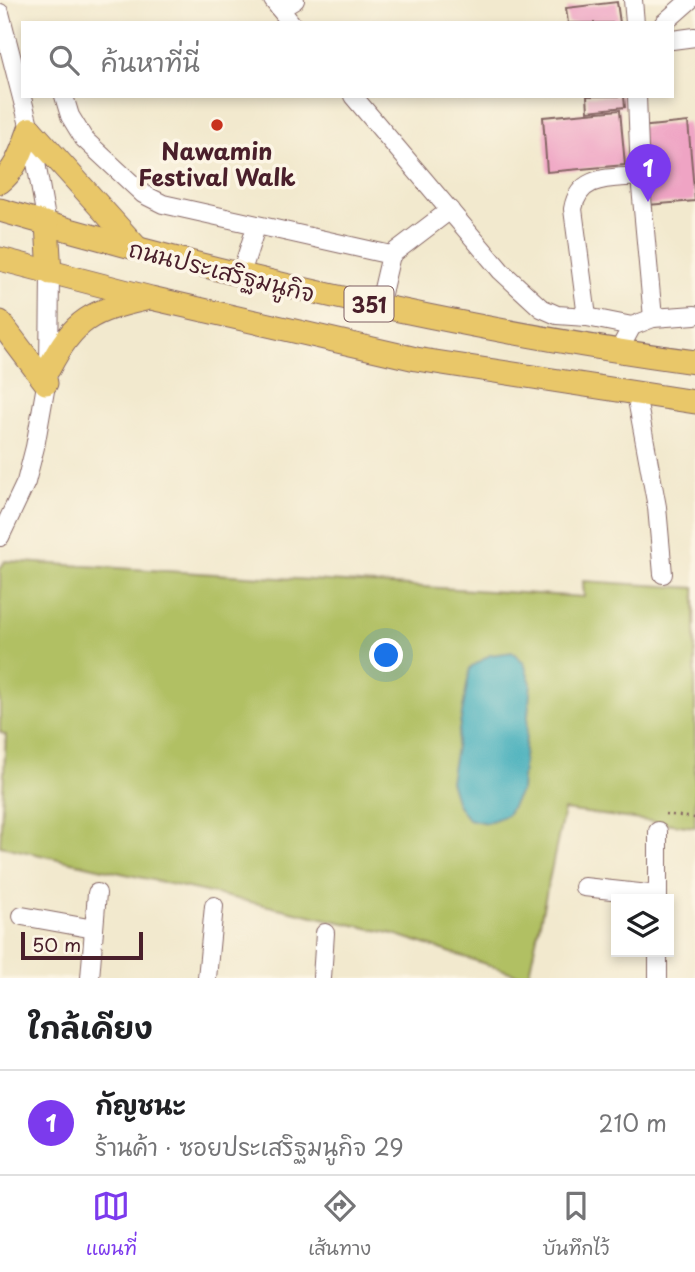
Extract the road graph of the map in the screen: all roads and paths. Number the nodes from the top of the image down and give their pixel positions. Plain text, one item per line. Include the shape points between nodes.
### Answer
1 (633, 0) edge
2 (690, 0) edge
3 (635, 21) edge
4 (666, 21) edge
5 (6, 23) edge
6 (695, 37) edge
7 (674, 40) edge
8 (21, 89) edge
9 (23, 98) edge
10 (65, 98) edge
11 (355, 98) edge
12 (637, 98) edge
13 (30, 129) junction
14 (640, 176) junction
15 (0, 182) edge
16 (0, 210) edge
17 (450, 210) junction
18 (47, 224) junction
19 (256, 226) junction
20 (140, 250) junction
21 (391, 255) junction
22 (0, 259) edge
23 (50, 273) junction
24 (241, 274) junction
25 (151, 298) junction
26 (379, 306) junction
27 (695, 315) edge
28 (587, 317) junction
29 (653, 318) junction
30 (0, 322) edge
31 (632, 326) junction
32 (618, 352) junction
33 (695, 362) edge
34 (48, 375) junction
35 (636, 394) junction
36 (695, 402) edge
37 (0, 537) edge
38 (663, 574) dead end
39 (666, 814) dead end
40 (695, 818) edge
41 (658, 831) dead end
42 (584, 887) dead end
43 (97, 893) dead end
44 (636, 894) edge
45 (658, 894) edge
46 (214, 906) dead end
47 (22, 916) dead end
48 (94, 929) junction
49 (325, 933) dead end
50 (658, 957) edge
51 (90, 978) edge
52 (207, 978) edge
53 (322, 978) edge
54 (658, 978) edge

1 - 3 street
2 - 4 street
5 - 8 street
6 - 7 street
9 - 13 street
10 - 19 street via 85,139 143,194 186,211
11 - 17 street
12 - 14 street
13 - 15 main road via 10,175
13 - 18 street
13 - 20 main road
14 - 28 street via 600,180 586,185 575,197
14 - 29 street
16 - 18 main road, ถนนประเสริฐมนูกิจ / 351
17 - 21 street
17 - 28 street via 501,271 541,308 557,315
18 - 20 main road, ถนนประเสริฐมนูกิจ / 351
18 - 23 main road
19 - 21 street
19 - 24 street
20 - 24 main road, ถนนประเสริฐมนูกิจ / 351
21 - 26 street
22 - 23 main road, ถนนประเสริฐมนูกิจ / 351
23 - 25 main road, ถนนประเสริฐมนูกิจ / 351
23 - 34 street
24 - 26 main road, ถนนประเสริฐมนูกิจ / 351
25 - 34 main road via 108,307 87,318 63,341
25 - 35 main road, ถนนประเสริฐมนูกิจ / 351 via 416,359
26 - 32 main road, ถนนประเสริฐมนูกิจ / 351
27 - 29 street
28 - 31 street
29 - 31 street
30 - 34 main road
31 - 32 street
32 - 33 main road, ถนนประเสริฐมนูกิจ / 351
34 - 37 street via 26,482
35 - 36 main road, ถนนประเสริฐมนูกิจ / 351
35 - 38 street via 657,507
39 - 40 path
41 - 45 street
42 - 44 street
43 - 48 street
46 - 52 street
47 - 48 street
48 - 51 street
49 - 53 street
50 - 54 street

